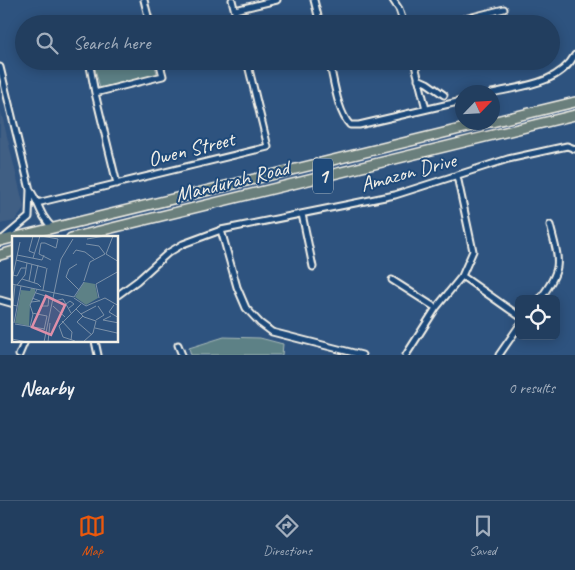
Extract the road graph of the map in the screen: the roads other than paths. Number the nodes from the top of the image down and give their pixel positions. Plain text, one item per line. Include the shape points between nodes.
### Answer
1 (144, 0) edge
2 (232, 0) edge
3 (277, 0) edge
4 (314, 0) edge
5 (392, 0) edge
6 (504, 9) dead end
7 (235, 10) junction
8 (148, 15) edge
9 (236, 15) edge
10 (318, 15) edge
11 (401, 15) edge
12 (480, 15) edge
13 (575, 55) edge
14 (0, 67) edge
15 (91, 70) edge
16 (161, 70) edge
17 (249, 70) edge
18 (331, 70) edge
19 (416, 70) edge
20 (418, 79) junction
21 (500, 91) edge
22 (95, 93) junction
23 (444, 95) dead end
24 (455, 102) edge
25 (575, 102) edge
26 (426, 109) junction
27 (575, 115) edge
28 (500, 120) edge
29 (458, 130) edge
30 (575, 149) edge
31 (457, 176) junction
32 (117, 184) junction
33 (30, 190) junction
34 (37, 203) junction
35 (302, 214) junction
36 (550, 225) dead end
37 (53, 228) junction
38 (221, 230) junction
39 (20, 236) edge
40 (79, 236) edge
41 (0, 241) edge
42 (313, 267) dead end
43 (462, 276) junction
44 (392, 280) dead end
45 (119, 294) edge
46 (543, 295) edge
47 (436, 308) junction
48 (515, 313) edge
49 (515, 332) edge
50 (25, 342) edge
51 (94, 342) edge
52 (178, 345) dead end
53 (19, 355) edge
54 (98, 355) edge
55 (182, 355) edge
56 (362, 355) edge
57 (406, 355) edge
58 (499, 355) edge

1 - 8 street
2 - 7 street
3 - 7 street
4 - 10 street
5 - 11 street
6 - 12 street
7 - 9 street
13 - 21 street via 568,66 553,77
14 - 33 street
15 - 22 street
16 - 22 street via 163,76
17 - 32 street, Owen Street via 268,147
18 - 26 street via 344,119 350,125 358,126
19 - 20 street
20 - 23 street
20 - 26 street
22 - 32 street
24 - 26 street
25 - 28 highway, Mandurah Road / 1
27 - 40 highway, Mandurah Road / 1
29 - 37 highway, Mandurah Road / 1
30 - 31 street, Amazon Drive via 567,146 508,159
31 - 35 street, Amazon Drive via 395,195
31 - 43 street via 473,251
32 - 34 street, Owen Street
33 - 34 street
33 - 41 street via 29,217
34 - 37 street via 45,221
35 - 38 street, Amazon Drive
35 - 42 street
36 - 46 street via 558,256 557,272
37 - 39 highway, Mandurah Road / 1
38 - 45 street, Amazon Drive via 168,253
38 - 56 street via 237,287 246,308 260,323 272,332
43 - 47 street
43 - 48 street
44 - 47 street
47 - 57 street
49 - 58 street
50 - 53 street
51 - 54 street
52 - 55 street

